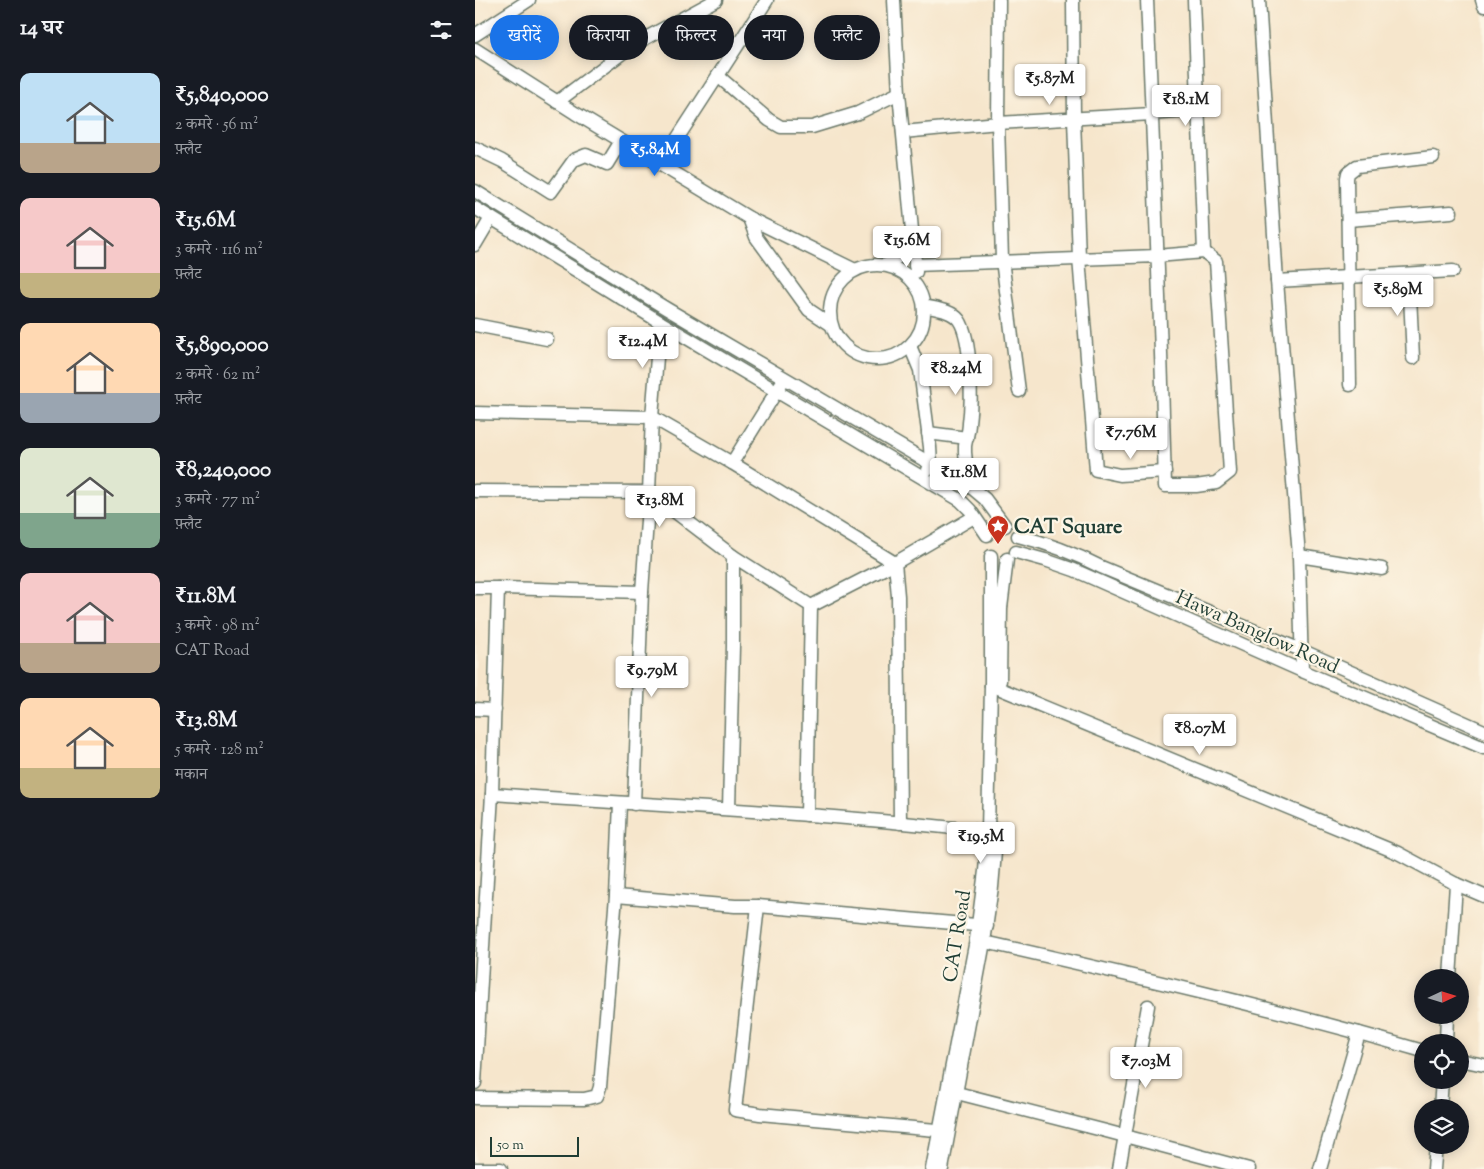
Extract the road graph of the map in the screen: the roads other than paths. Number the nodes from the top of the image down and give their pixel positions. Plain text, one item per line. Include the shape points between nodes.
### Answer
1 (529, 0) edge
2 (716, 0) edge
3 (767, 0) edge
4 (894, 0) edge
5 (999, 0) edge
6 (1073, 0) edge
7 (1147, 0) edge
8 (1194, 0) edge
9 (1259, 0) edge
10 (1481, 0) edge
11 (1484, 6) edge
12 (475, 35) edge
13 (475, 49) edge
14 (718, 76) junction
15 (899, 93) junction
16 (557, 102) junction
17 (1199, 110) junction
18 (1152, 114) junction
19 (1073, 118) junction
20 (998, 123) junction
21 (903, 132) junction
22 (621, 141) junction
23 (475, 148) edge
24 (1433, 157) dead end
25 (660, 165) junction
26 (475, 191) edge
27 (475, 208) edge
28 (1451, 212) dead end
29 (491, 218) junction
30 (749, 218) junction
31 (1349, 220) junction
32 (475, 244) edge
33 (913, 247) junction
34 (1204, 252) junction
35 (1157, 256) junction
36 (1079, 258) junction
37 (1002, 260) junction
38 (886, 265) junction
39 (915, 265) junction
40 (855, 270) junction
41 (1453, 271) dead end
42 (1409, 275) junction
43 (1349, 277) junction
44 (1277, 280) junction
45 (917, 286) junction
46 (924, 306) junction
47 (660, 322) junction
48 (831, 324) junction
49 (475, 325) edge
50 (547, 339) dead end
51 (910, 346) junction
52 (1413, 358) dead end
53 (784, 378) junction
54 (1350, 385) dead end
55 (777, 391) junction
56 (1019, 391) dead end
57 (475, 413) edge
58 (652, 417) junction
59 (928, 433) junction
60 (967, 438) junction
61 (731, 463) junction
62 (931, 465) junction
63 (1165, 472) junction
64 (924, 478) junction
65 (972, 488) junction
66 (475, 491) edge
67 (649, 492) junction
68 (974, 517) junction
69 (1005, 526) junction
70 (987, 536) junction
71 (1018, 536) junction
72 (733, 556) junction
73 (991, 556) junction
74 (1011, 556) junction
75 (1299, 556) junction
76 (895, 563) junction
77 (1101, 567) junction
78 (1382, 569) dead end
79 (1095, 579) junction
80 (475, 588) edge
81 (498, 588) junction
82 (642, 592) junction
83 (811, 606) junction
84 (1301, 650) junction
85 (1302, 671) junction
86 (996, 686) junction
87 (475, 709) edge
88 (495, 710) junction
89 (1484, 731) edge
90 (1484, 748) edge
91 (492, 794) junction
92 (621, 803) junction
93 (634, 804) junction
94 (729, 809) junction
95 (807, 815) junction
96 (900, 823) junction
97 (992, 833) junction
98 (1456, 884) junction
99 (480, 890) edge
100 (617, 896) junction
101 (1484, 896) edge
102 (758, 906) junction
103 (982, 926) junction
104 (980, 941) junction
105 (1451, 969) edge
106 (1148, 1006) dead end
107 (477, 1010) edge
108 (1359, 1033) junction
109 (1414, 1048) edge
110 (1469, 1062) edge
111 (1484, 1065) edge
112 (475, 1083) edge
113 (957, 1094) junction
114 (475, 1098) edge
115 (944, 1131) junction
116 (1124, 1135) junction
117 (1435, 1154) edge
118 (475, 1169) edge
119 (501, 1169) edge
120 (932, 1169) edge
121 (941, 1169) edge
122 (1119, 1169) edge
123 (1249, 1169) edge
124 (1321, 1169) edge
125 (1434, 1169) edge

1 - 12 street
2 - 16 street via 633,45
3 - 14 street
4 - 15 street
5 - 20 street
6 - 19 street
7 - 18 street
8 - 17 street
9 - 44 street
10 - 11 street
13 - 16 street
14 - 15 street via 769,120 781,126 812,127 858,113
14 - 25 street
15 - 21 street
16 - 22 street
17 - 18 street
17 - 34 street
18 - 19 street
18 - 35 street
19 - 20 street
19 - 36 street
20 - 21 street
20 - 37 street
21 - 33 street
22 - 23 street via 607,164 586,155 575,160 551,192
22 - 25 street
24 - 31 street via 1357,166 1348,172
25 - 30 street
26 - 53 street
27 - 29 street
28 - 31 street
29 - 32 street
29 - 47 street
30 - 40 street
30 - 48 street via 756,237 809,310
31 - 43 street
33 - 38 street
33 - 39 street
34 - 35 street
34 - 63 street via 1216,261 1230,472 1215,482 1196,486 1165,486
35 - 36 street
35 - 63 street
36 - 37 street
36 - 63 street via 1096,470 1120,474
37 - 39 street
37 - 56 street
38 - 40 street via 870,264
38 - 45 street via 901,271
39 - 45 street
40 - 48 street via 842,279 833,292 829,308
41 - 42 street
42 - 43 street
42 - 52 street
43 - 44 street
43 - 54 street
44 - 75 street
45 - 46 street
46 - 51 street via 924,321
46 - 60 street via 949,312 959,320 965,337 970,372
47 - 55 street
47 - 58 street
48 - 51 street via 845,348 871,360 899,355
49 - 50 street
51 - 59 street via 920,370
53 - 55 street
53 - 62 street
55 - 61 street
55 - 64 street
57 - 58 street
58 - 61 street
58 - 67 street
59 - 60 street
59 - 62 street
60 - 65 street via 966,464
61 - 76 street
62 - 64 street
62 - 65 street
64 - 68 street via 960,500
65 - 69 street via 985,499
66 - 67 street
67 - 72 street
67 - 82 street
68 - 70 street
68 - 76 street
69 - 70 street via 995,528
69 - 71 street
70 - 73 street via 985,546
71 - 74 street via 1018,547
71 - 77 street, Hawa Banglow Road via 1081,556
72 - 83 street
72 - 94 street
73 - 74 street via 996,559
73 - 86 street, CAT Road
74 - 79 street, Hawa Banglow Road via 1045,560
74 - 86 street, CAT Road via 1001,608
75 - 78 street
75 - 84 street
76 - 83 street
76 - 96 street
77 - 79 street
77 - 84 street, Hawa Banglow Road
79 - 85 street, Hawa Banglow Road
80 - 81 street
81 - 82 street
81 - 88 street
82 - 93 street
83 - 95 street
84 - 85 street
84 - 89 street, Hawa Banglow Road
85 - 90 street, Hawa Banglow Road
86 - 97 street, CAT Road
86 - 98 street via 1398,853
87 - 88 street
88 - 91 street
91 - 92 street
91 - 99 street
92 - 93 street
92 - 100 street
93 - 94 street
94 - 95 street
95 - 96 street
96 - 97 street
97 - 103 street, CAT Road
98 - 101 street
98 - 105 street
99 - 107 street
100 - 102 street
100 - 114 street via 601,1087 597,1096 584,1099
102 - 103 street
102 - 115 street via 735,1110
103 - 104 street, CAT Road
104 - 108 street via 1205,993
104 - 113 street, CAT Road
104 - 115 street, CAT Road
106 - 116 street
107 - 112 street
108 - 109 street
108 - 124 street
110 - 111 street
113 - 115 street, CAT Road
113 - 116 street
115 - 120 street, CAT Road
115 - 121 street, CAT Road
116 - 122 street
116 - 123 street
117 - 125 street
118 - 119 street

